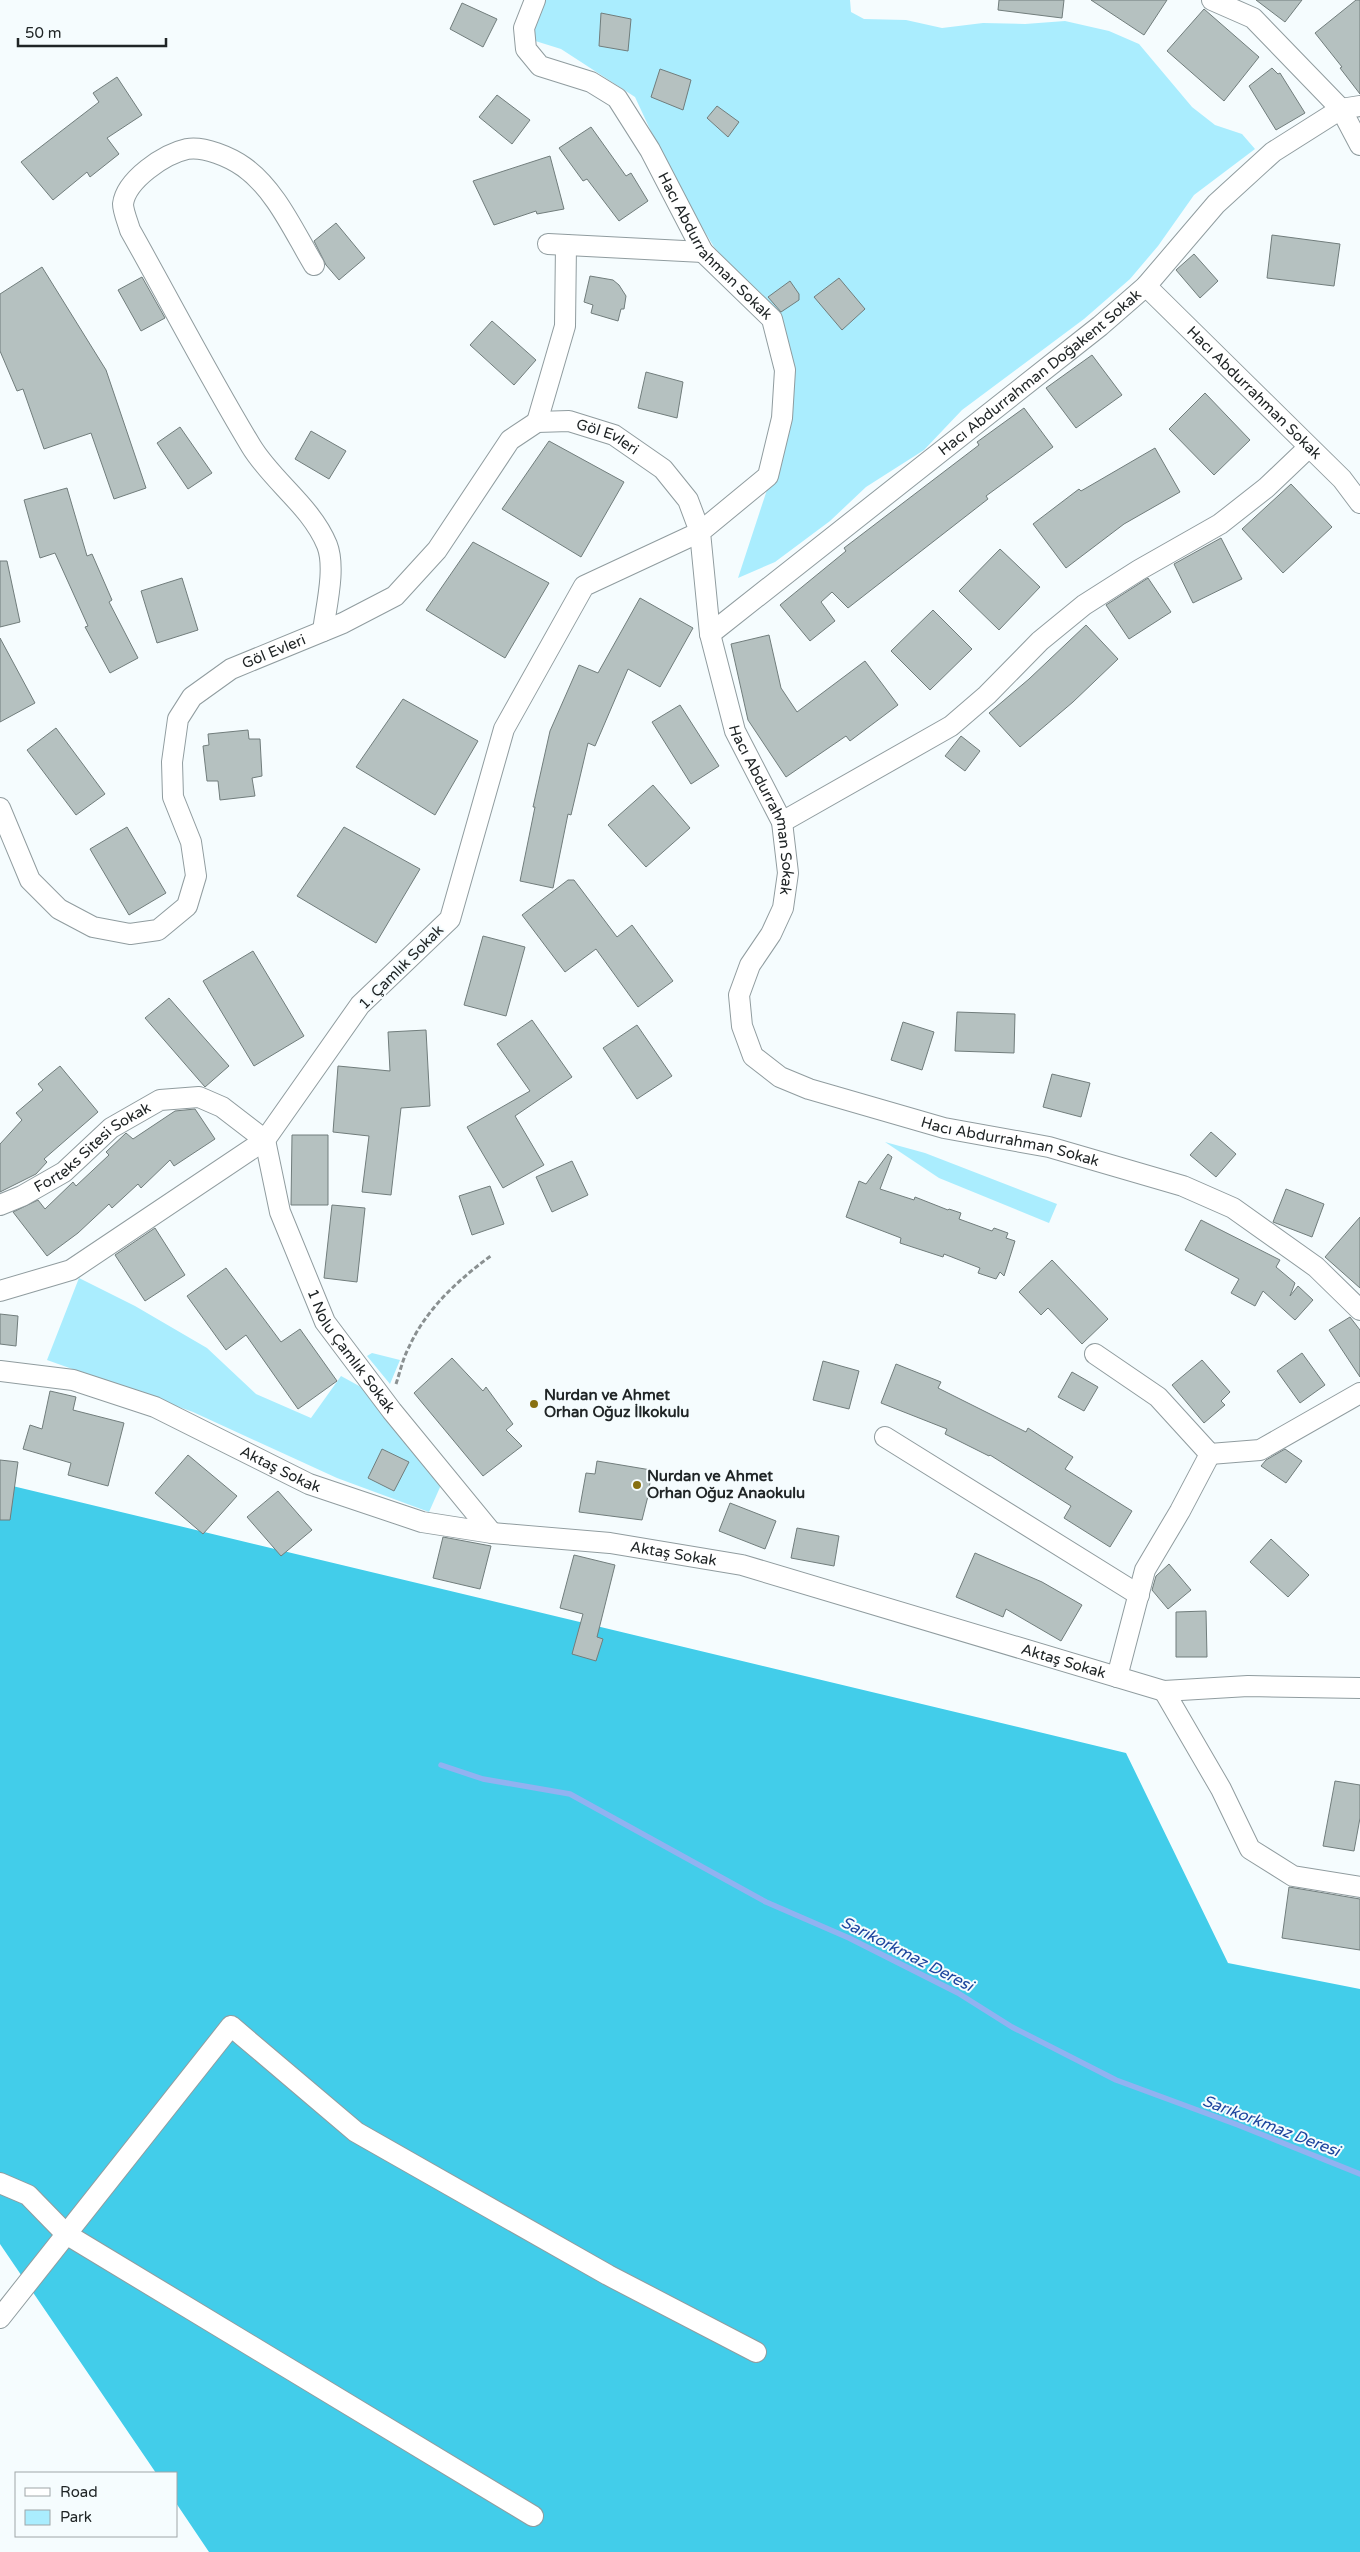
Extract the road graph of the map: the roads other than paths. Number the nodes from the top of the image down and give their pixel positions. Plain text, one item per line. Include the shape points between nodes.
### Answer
1 (535, 0) edge
2 (1212, 0) edge
3 (1351, 108) edge
4 (1360, 145) edge
5 (703, 252) junction
6 (314, 265) dead end
7 (1146, 286) junction
8 (537, 422) junction
9 (1308, 448) junction
10 (1360, 503) edge
11 (700, 532) junction
12 (323, 631) junction
13 (710, 634) junction
14 (0, 808) edge
15 (782, 822) junction
16 (265, 1140) junction
17 (0, 1205) edge
18 (0, 1292) edge
19 (1360, 1310) edge
20 (1095, 1354) dead end
21 (0, 1371) edge
22 (1360, 1393) edge
23 (885, 1437) dead end
24 (1210, 1454) junction
25 (492, 1533) junction
26 (1139, 1595) junction
27 (1118, 1677) junction
28 (1360, 1688) edge
29 (1164, 1691) junction
30 (1360, 1887) edge
31 (0, 2184) edge
32 (66, 2234) junction
33 (0, 2318) edge
34 (756, 2352) dead end
35 (533, 2516) dead end

1 - 5 street, Hacı Abdurrahman Sokak via 524,28 526,49 540,66 591,82 617,98 650,150
2 - 3 street via 1253,18
3 - 4 street
3 - 7 street, Hacı Abdurrahman Doğakent Sokak via 1273,152 1216,204
5 - 8 street via 557,245 565,326
5 - 11 street, Hacı Abdurrahman Sokak via 772,319 785,370 782,418 768,476
6 - 12 street via 269,190 244,167 219,153 187,149 156,163 132,182 123,205 130,230 251,447 311,516 327,546 330,577
7 - 9 street, Hacı Abdurrahman Sokak
7 - 13 street, Hacı Abdurrahman Doğakent Sokak via 1100,326
8 - 11 street, Göl Evleri via 569,421 614,435 662,469 688,500
8 - 12 street, Göl Evleri via 510,440 437,550 395,596
9 - 10 street, Hacı Abdurrahman Sokak via 1342,479
9 - 15 street via 1266,488 1220,524 1084,604 951,726
11 - 13 street, Hacı Abdurrahman Sokak
11 - 16 street, 1. Çamlık Sokak via 584,586 504,730 450,919 360,1005
12 - 14 street, Göl Evleri via 231,669 192,697 178,719 172,762 173,797 191,842 196,876 187,906 158,930 130,934 93,927 59,909 30,880
13 - 15 street, Hacı Abdurrahman Sokak via 735,731
15 - 19 street, Hacı Abdurrahman Sokak via 788,873 782,908 771,934 750,965 739,995 742,1026 753,1056 780,1077 809,1089 944,1128 1049,1147 1182,1186 1233,1208 1316,1267
16 - 17 street, Forteks Sitesi Sokak via 222,1107 199,1098 160,1100 111,1128 64,1172
16 - 18 street, 1. Çamlık Sokak via 71,1270
16 - 25 street, 1 Nolu Çamlık Sokak via 280,1212 324,1322
20 - 24 street via 1158,1397
21 - 25 street, Aktaş Sokak via 73,1380 155,1407 309,1484 422,1522
22 - 24 street via 1260,1450
23 - 26 street
24 - 26 street via 1145,1570
25 - 27 street, Aktaş Sokak via 610,1543 742,1565
26 - 27 street
27 - 29 street, Aktaş Sokak
28 - 29 street, Aktaş Sokak via 1248,1686
29 - 30 street via 1222,1788 1250,1849 1293,1876
31 - 32 street via 28,2195
32 - 33 street
32 - 34 street via 231,2026 356,2132 608,2275
32 - 35 street

